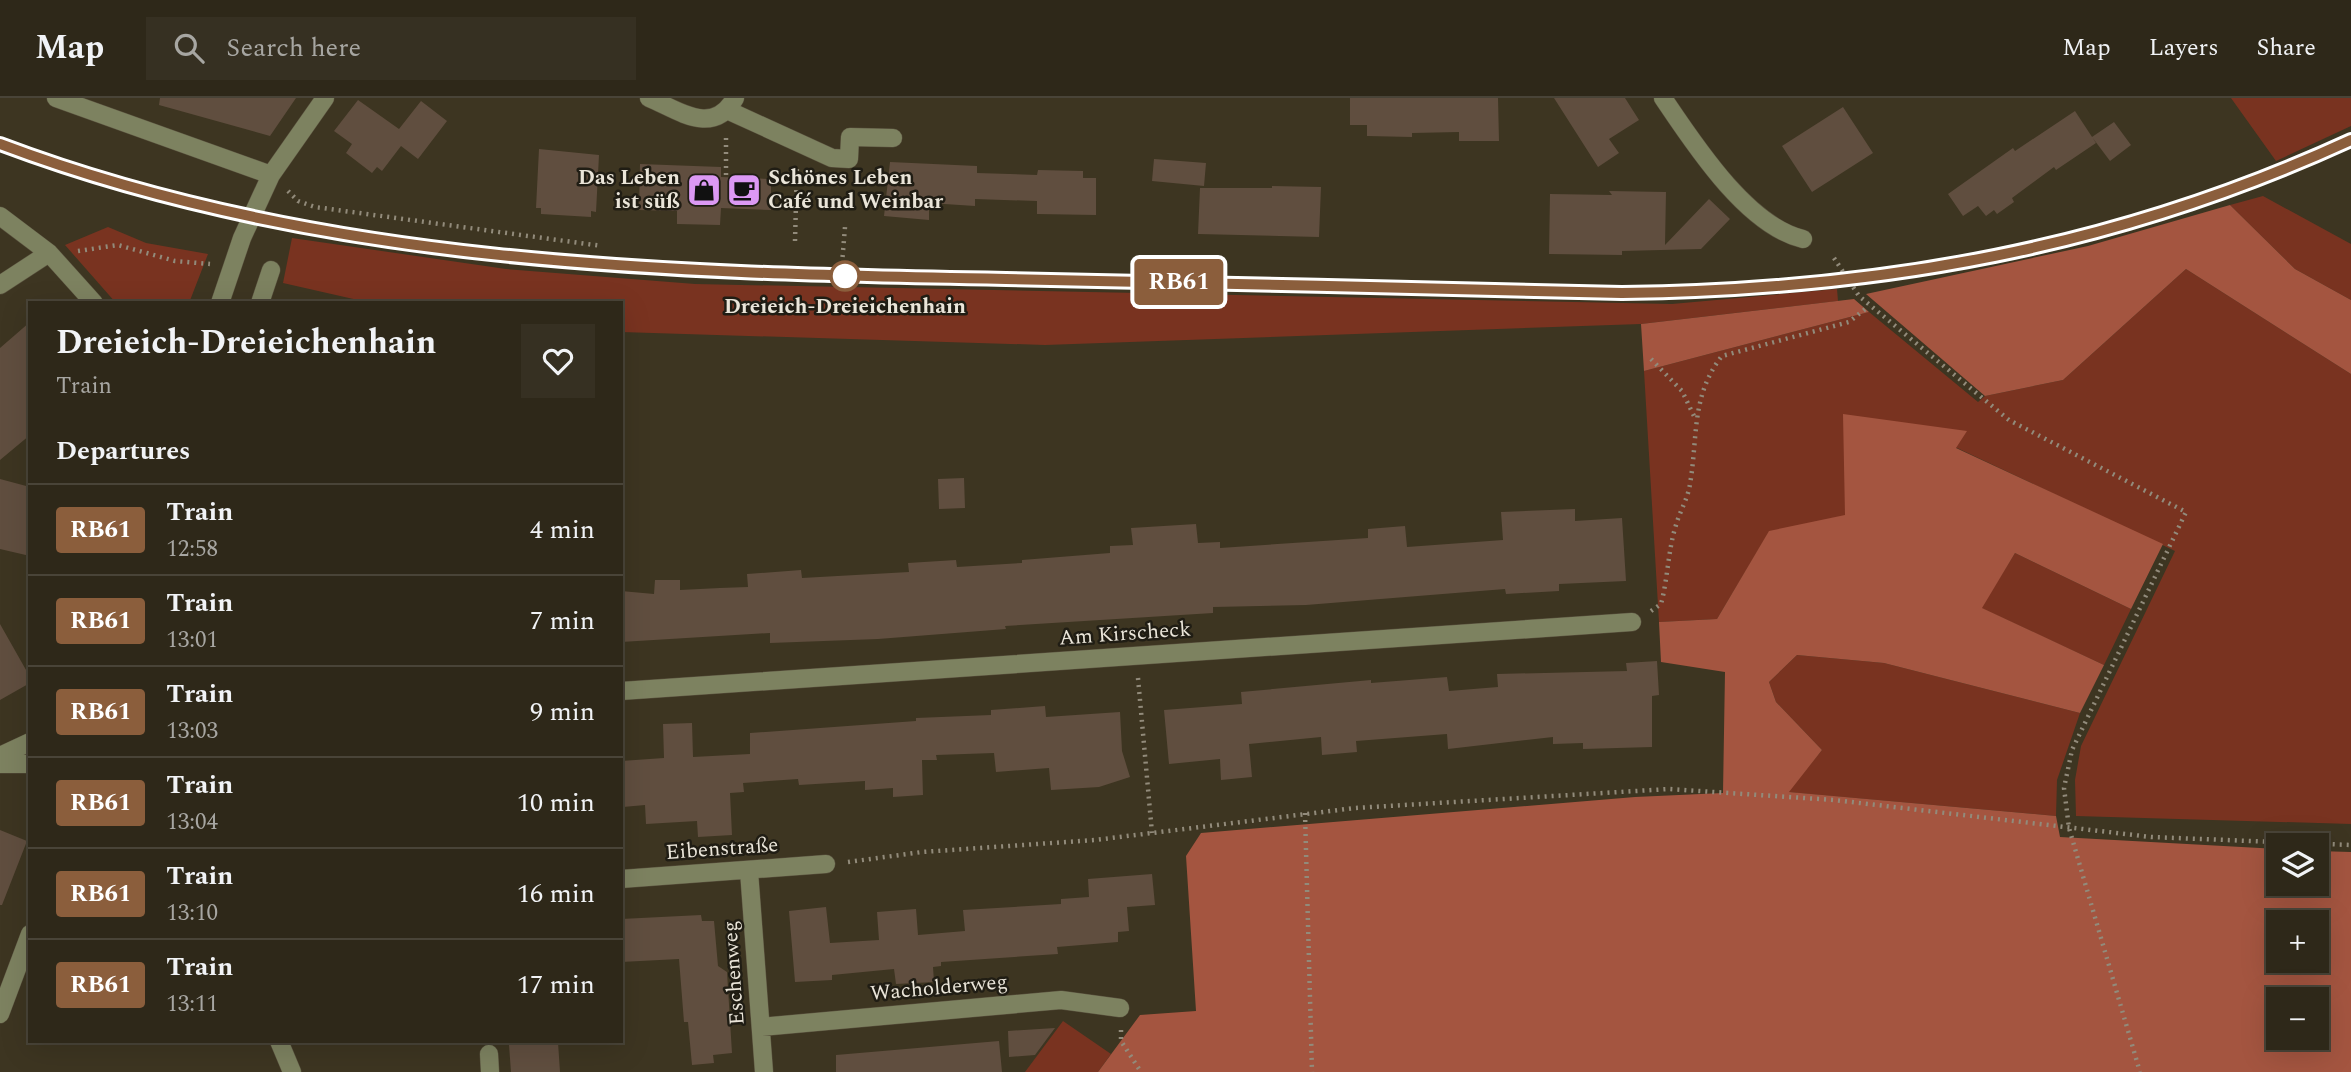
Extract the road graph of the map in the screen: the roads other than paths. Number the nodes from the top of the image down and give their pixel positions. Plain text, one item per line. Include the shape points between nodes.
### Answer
1 (56, 98) edge
2 (325, 98) edge
3 (649, 98) edge
4 (1663, 98) edge
5 (726, 108) edge
6 (892, 138) dead end
7 (271, 175) junction
8 (0, 216) edge
9 (1803, 239) dead end
10 (53, 258) junction
11 (271, 270) dead end
12 (0, 285) edge
13 (92, 301) edge
14 (221, 301) edge
15 (261, 301) edge
16 (1632, 622) road end
17 (623, 691) edge
18 (28, 743) edge
19 (0, 756) edge
20 (0, 764) edge
21 (28, 764) edge
22 (826, 864) road end
23 (749, 871) junction
24 (623, 879) edge
25 (28, 939) edge
26 (1120, 1009) road end
27 (0, 1014) edge
28 (761, 1027) junction
29 (280, 1043) edge
30 (292, 1072) edge
31 (764, 1072) edge

1 - 7 street
2 - 7 street
3 - 5 street via 708,120
4 - 9 street via 1704,159 1741,199 1788,236
5 - 6 street via 832,158 849,159 850,137
7 - 14 street
8 - 10 street
10 - 12 street
10 - 13 street
11 - 15 street
16 - 17 street, Am Kirscheck
18 - 19 street
20 - 21 street
22 - 23 street, Eibenstraße
23 - 24 street, Eibenstraße
23 - 28 street, Eschenweg
25 - 27 street
26 - 28 street, Wacholderweg via 1060,1000
28 - 31 street, Eschenweg
29 - 30 street

